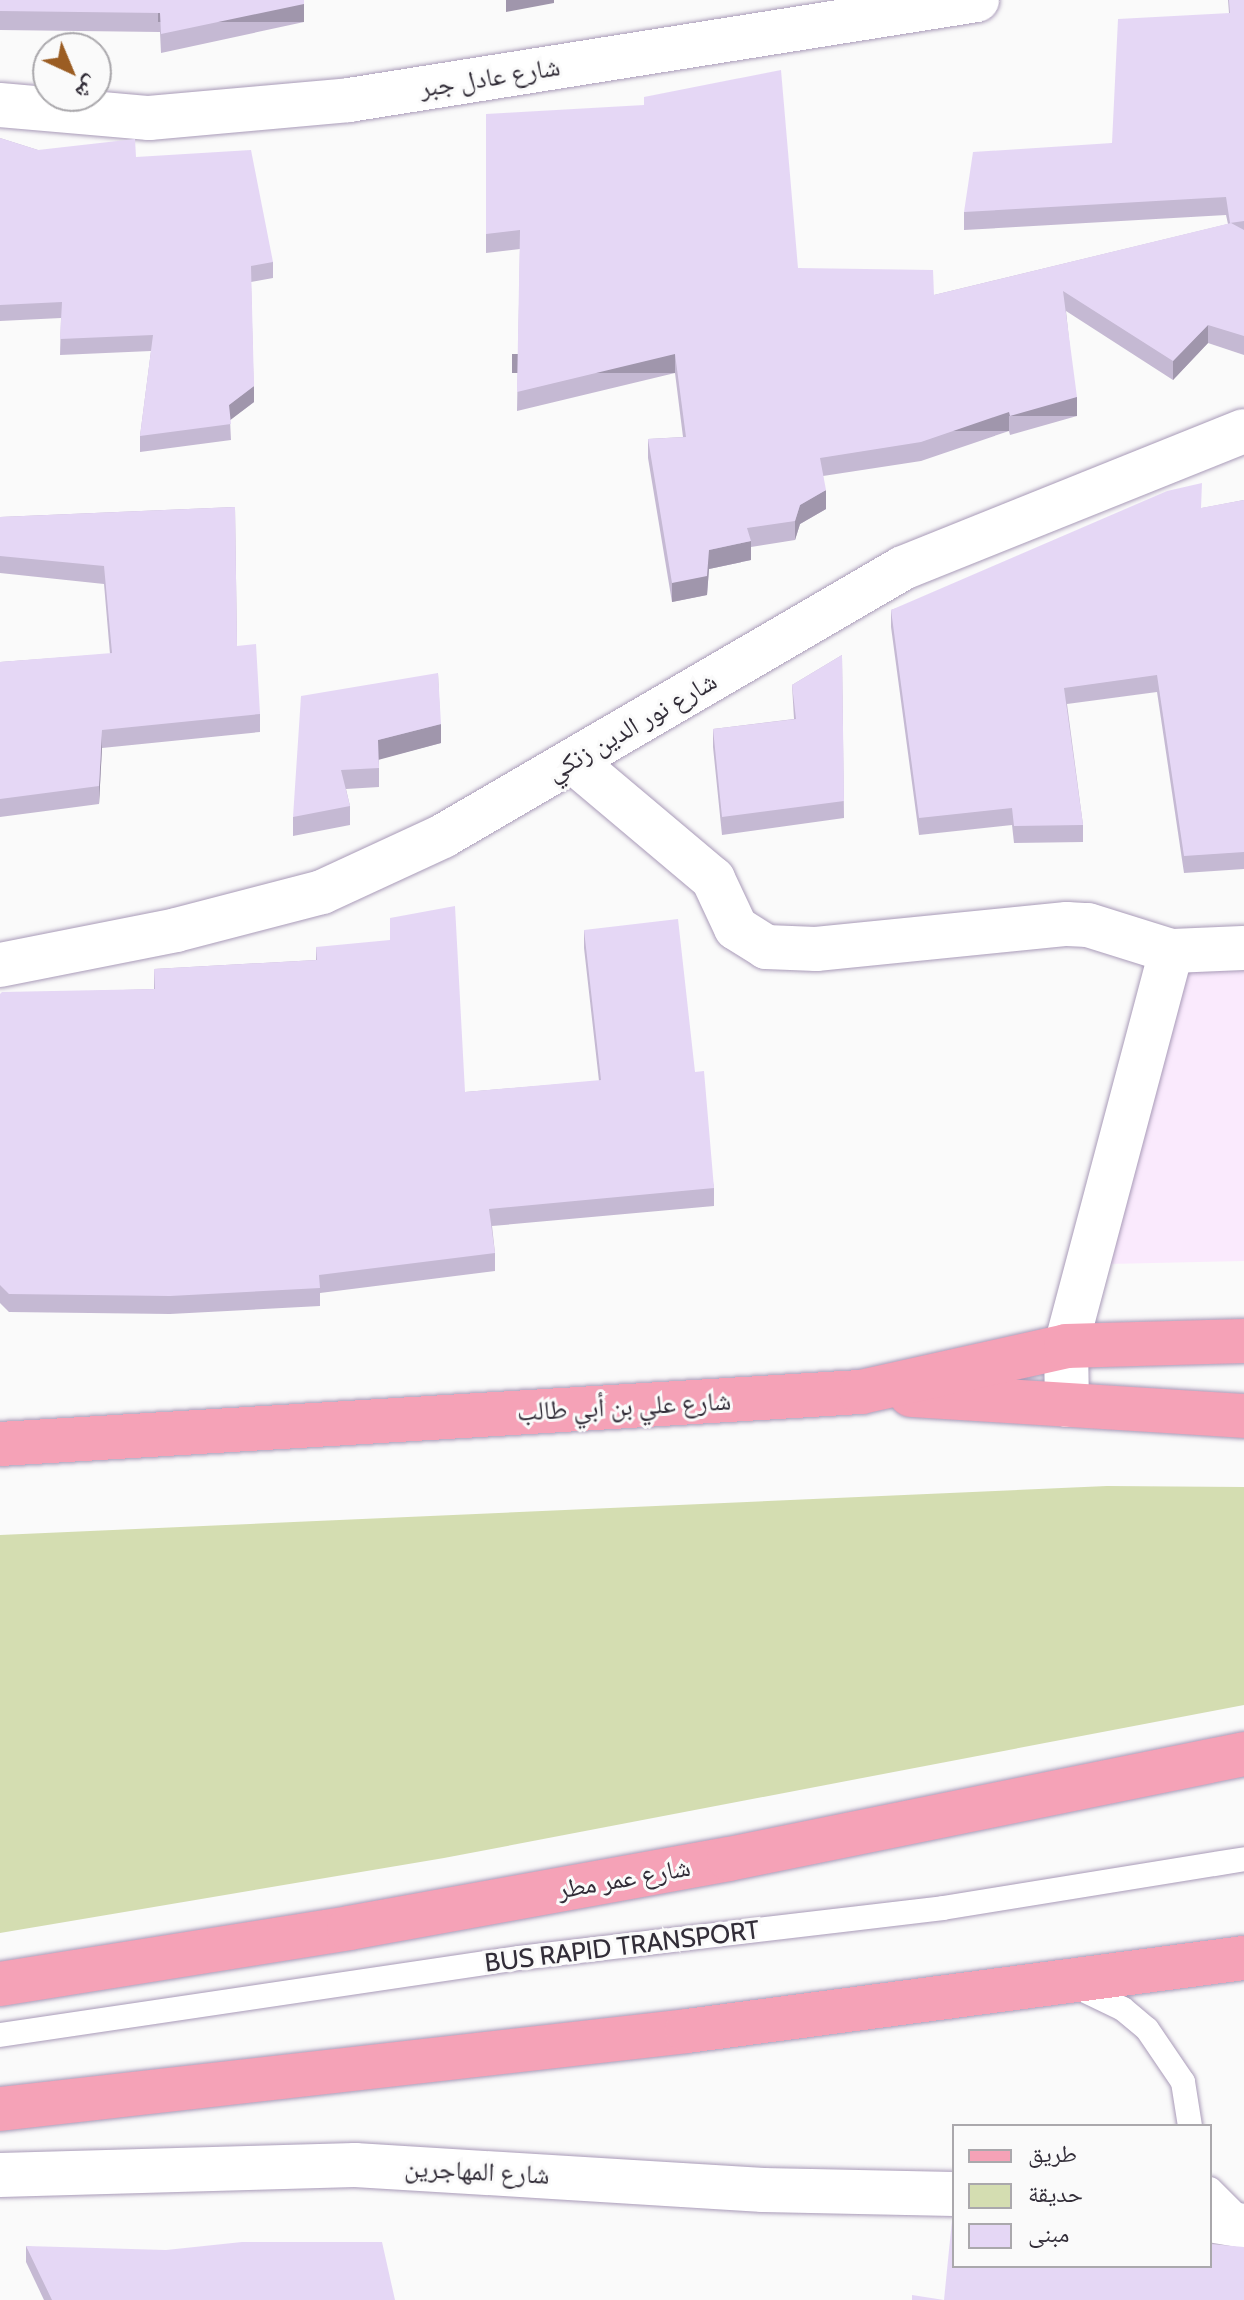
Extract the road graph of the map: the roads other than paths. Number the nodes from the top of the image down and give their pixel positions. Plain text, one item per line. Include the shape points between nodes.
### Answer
1 (977, 0) edge
2 (0, 105) edge
3 (1244, 431) edge
4 (574, 762) junction
5 (1244, 948) edge
6 (1171, 951) junction
7 (0, 965) edge
8 (1244, 1341) edge
9 (1066, 1346) junction
10 (861, 1392) junction
11 (1067, 1405) junction
12 (1244, 1416) edge
13 (0, 1444) edge
14 (1244, 1754) edge
15 (1244, 1859) edge
16 (1244, 1958) edge
17 (1061, 1982) junction
18 (0, 1984) edge
19 (0, 2035) edge
20 (0, 2109) edge
21 (1190, 2124) edge
22 (0, 2175) edge
23 (1212, 2191) edge
24 (952, 2194) edge
25 (1212, 2220) edge
26 (1244, 2224) edge

1 - 2 street, شارع عادل جبر via 349,100 149,118
3 - 4 street, شارع نور الدين زنكي via 903,568
4 - 6 street via 713,879 736,928 752,942 816,949 1067,924 1088,925
4 - 7 street, شارع نور الدين زنكي via 443,836 322,892 176,930
5 - 6 street
6 - 9 street
8 - 9 main road, شارع علي بن أبي طالب
9 - 10 main road, شارع علي بن أبي طالب
9 - 11 street
10 - 11 main road
10 - 13 main road, شارع علي بن أبي طالب
11 - 12 main road
14 - 18 main road, شارع عمر مطر via 729,1859
15 - 19 lane, BUS RAPID TRANSPORT via 943,1908 519,1958
16 - 17 main road
17 - 20 main road
17 - 21 lane via 1094,1992 1147,2029 1183,2082
22 - 24 street, شارع المهاجرين via 355,2165 763,2190
23 - 26 lane
25 - 26 street

